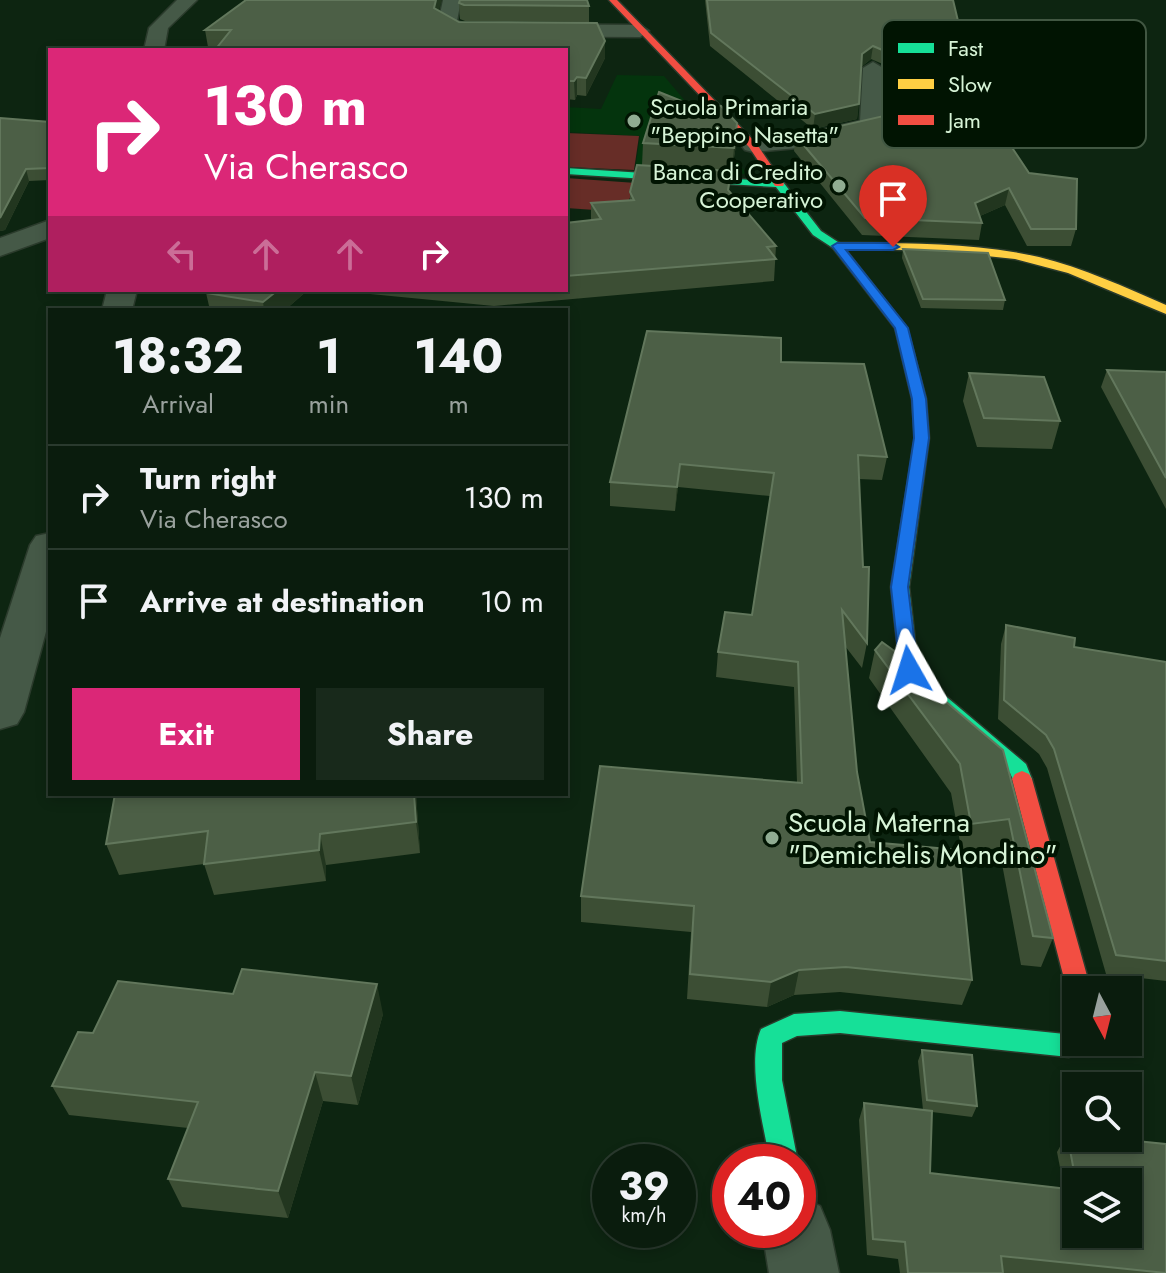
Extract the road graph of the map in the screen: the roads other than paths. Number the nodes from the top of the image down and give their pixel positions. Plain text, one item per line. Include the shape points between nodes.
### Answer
1 (188, 0) edge
2 (452, 0) edge
3 (613, 0) edge
4 (640, 31) junction
5 (154, 48) edge
6 (873, 68) edge
7 (753, 145) junction
8 (568, 171) edge
9 (779, 184) junction
10 (48, 229) edge
11 (837, 246) junction
12 (0, 248) edge
13 (1166, 310) edge
14 (48, 552) edge
15 (0, 712) edge
16 (1075, 976) edge
17 (1062, 1045) edge
18 (781, 1144) edge
19 (799, 1248) edge
20 (804, 1273) edge

1 - 5 street via 155,32
2 - 4 street via 447,23 460,30
3 - 4 street
4 - 7 street
6 - 7 street via 871,125 808,140
7 - 9 street
8 - 9 street
9 - 11 street via 817,233
10 - 12 street
11 - 13 street via 1022,257 1111,285
11 - 16 street via 901,328 919,399 922,438 900,587 909,670 1019,769
14 - 15 street
17 - 18 street via 840,1022 794,1025 770,1037 769,1080
19 - 20 street

